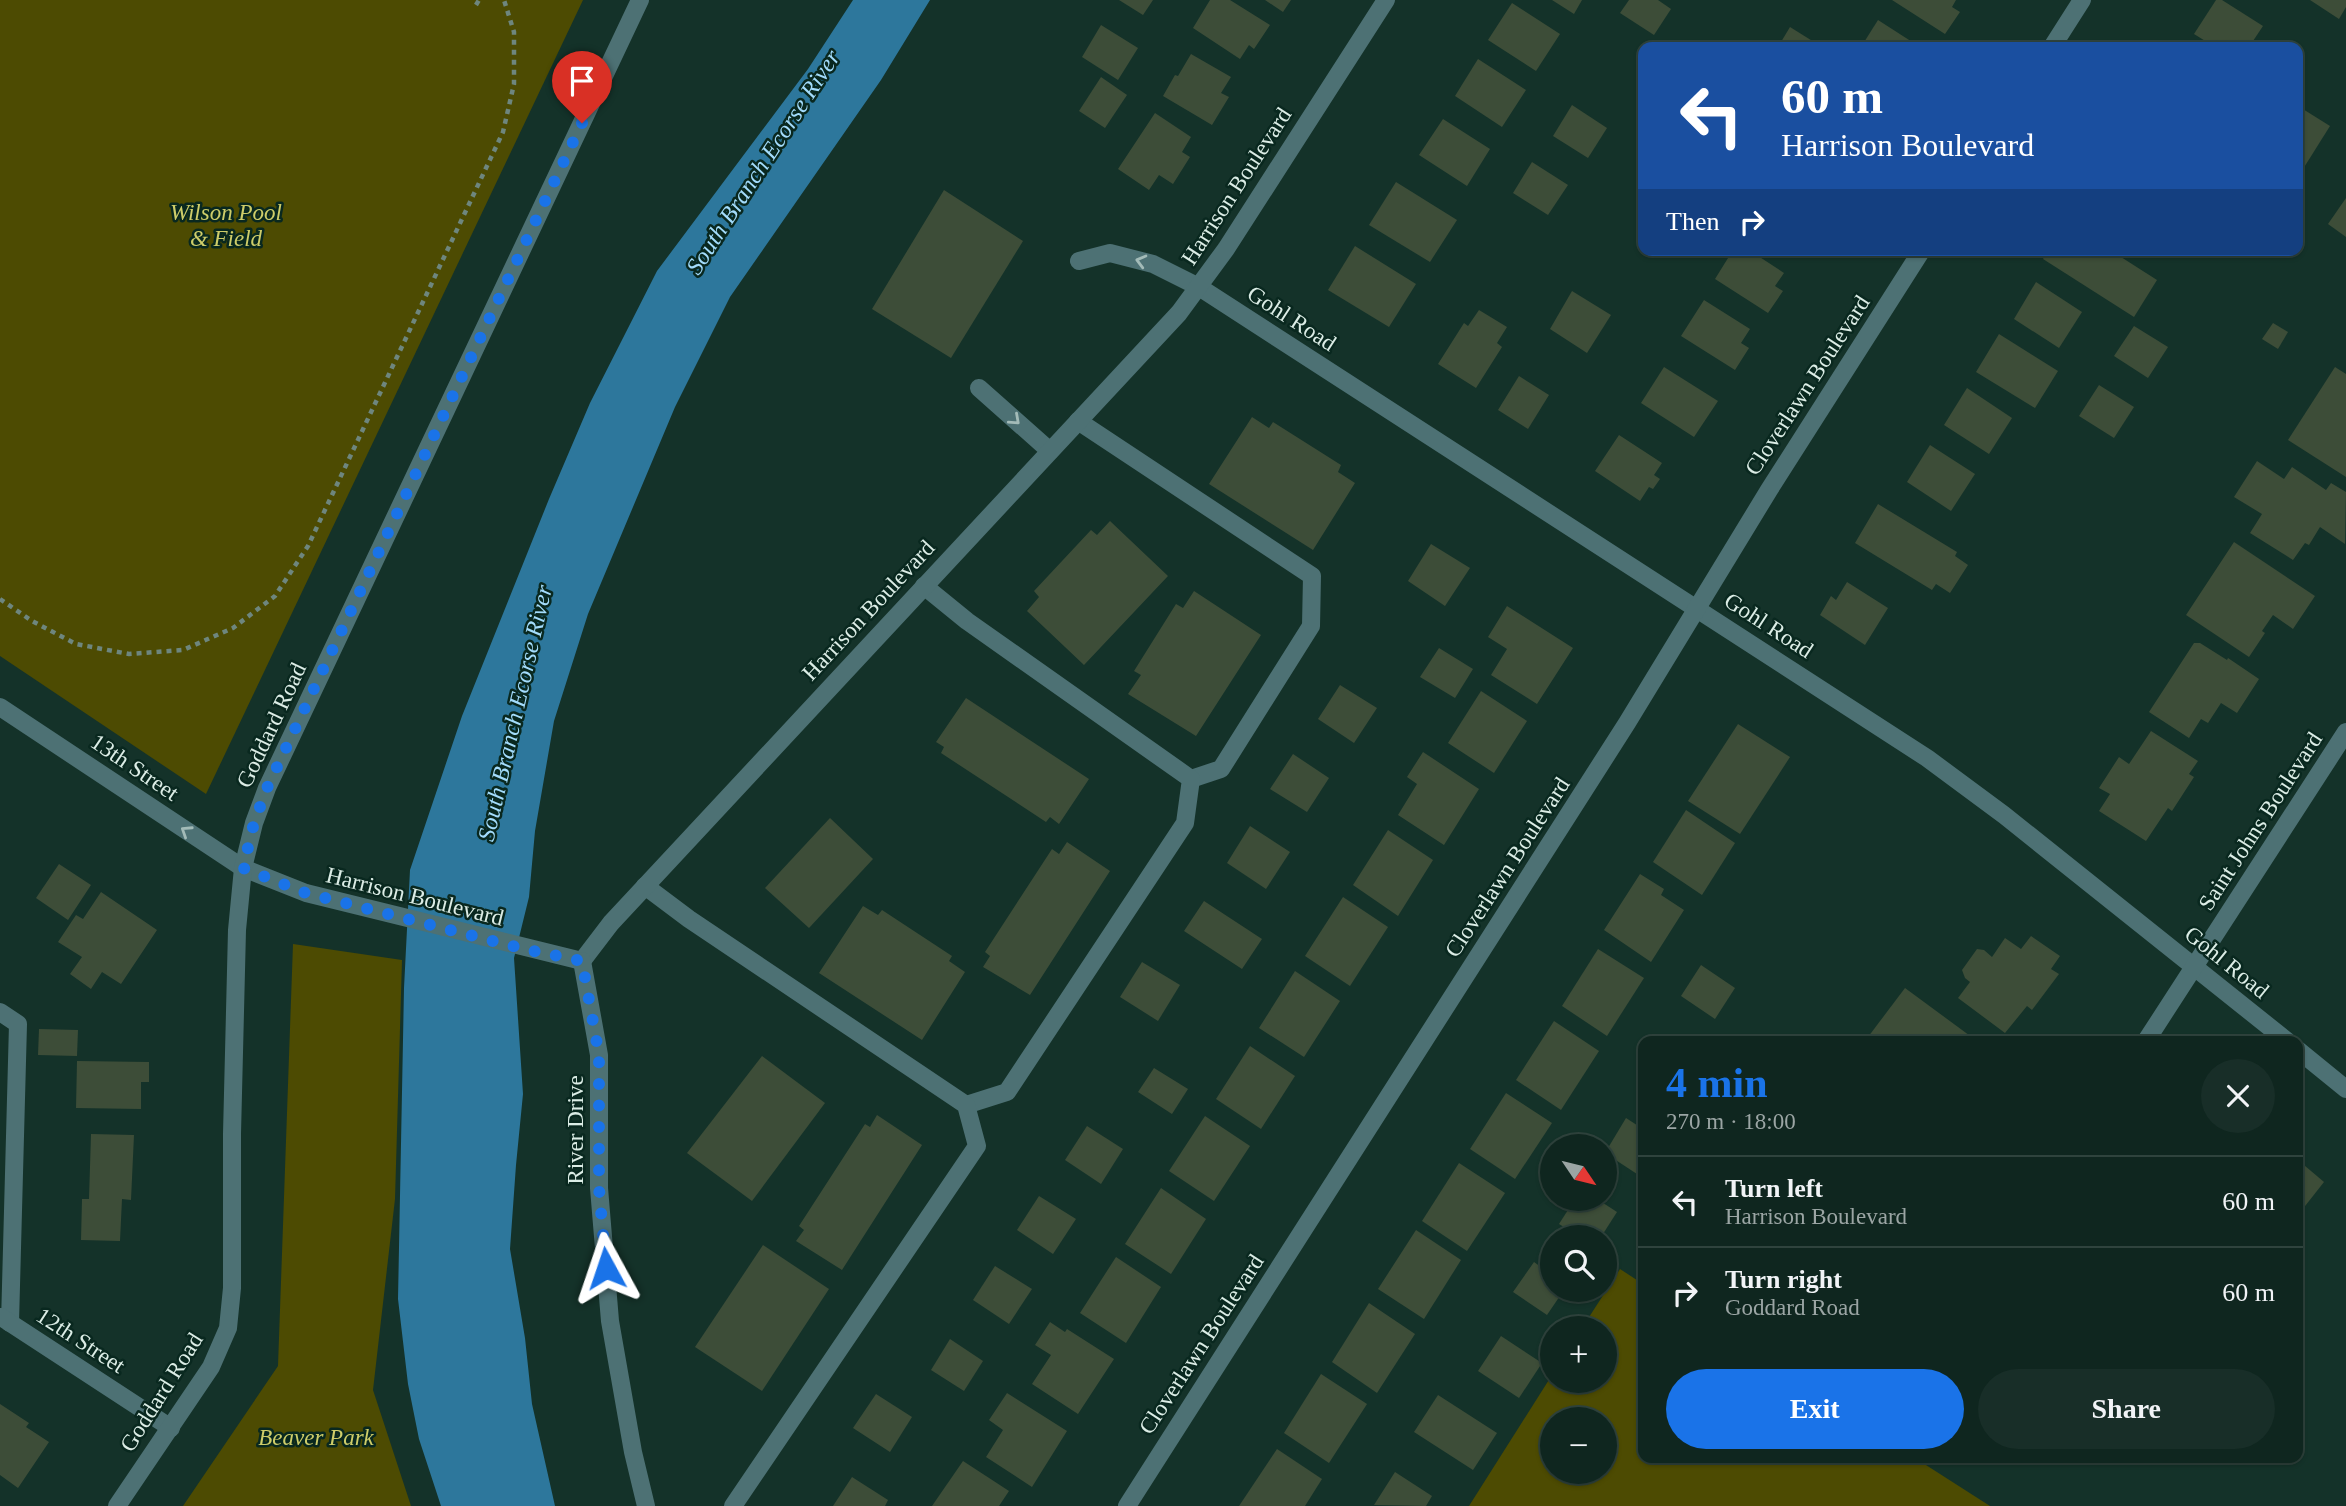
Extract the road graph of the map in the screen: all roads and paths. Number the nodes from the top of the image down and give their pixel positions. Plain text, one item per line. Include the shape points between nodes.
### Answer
1 (504, 0) edge
2 (640, 0) edge
3 (1386, 0) edge
4 (2082, 0) edge
5 (2055, 42) edge
6 (1918, 256) edge
7 (1079, 261) dead end
8 (1199, 286) junction
9 (979, 388) dead end
10 (1079, 421) junction
11 (1050, 452) junction
12 (925, 586) junction
13 (0, 599) edge
14 (1697, 608) junction
15 (0, 707) edge
16 (2346, 732) edge
17 (1191, 779) junction
18 (243, 868) junction
19 (645, 886) junction
20 (582, 961) junction
21 (2193, 966) junction
22 (0, 1012) edge
23 (2149, 1036) edge
24 (2281, 1036) edge
25 (2303, 1054) edge
26 (2346, 1089) edge
27 (966, 1105) junction
28 (5, 1319) edge
29 (171, 1427) junction
30 (117, 1506) edge
31 (646, 1506) edge
32 (733, 1506) edge
33 (1127, 1506) edge

1 - 13 path via 514,32 514,84 503,132 308,546 275,596 233,628 183,650 129,654 76,644
2 - 18 street, Goddard Road via 267,788
3 - 8 street, Harrison Boulevard
4 - 5 street
6 - 14 street, Cloverlawn Boulevard
8 -> 7 street, Gohl Road via 1153,264 1110,253
8 - 10 street, Harrison Boulevard
8 - 14 street, Gohl Road
9 -> 11 street
10 - 11 street, Harrison Boulevard
10 - 17 street via 1312,576 1311,626 1221,769
11 - 12 street, Harrison Boulevard
12 - 17 street via 967,621
12 - 19 street, Harrison Boulevard
14 - 21 street, Gohl Road via 1927,758
14 - 33 street, Cloverlawn Boulevard
18 -> 15 street, 13th Street
16 - 21 street, Saint Johns Boulevard
17 - 27 street via 1185,823 1007,1092
18 - 20 street, Harrison Boulevard via 306,893 375,912
18 - 29 street, Goddard Road via 237,930 228,1328 211,1367
19 - 20 street, Harrison Boulevard
19 - 27 street
20 - 31 street, River Drive via 599,1055 599,1188 611,1321
21 - 23 street, Saint Johns Boulevard
21 - 24 street, Gohl Road
22 - 28 street via 18,1024
25 - 26 street
27 - 32 street via 977,1146
28 - 29 street, 12th Street
29 - 30 street, Goddard Road

